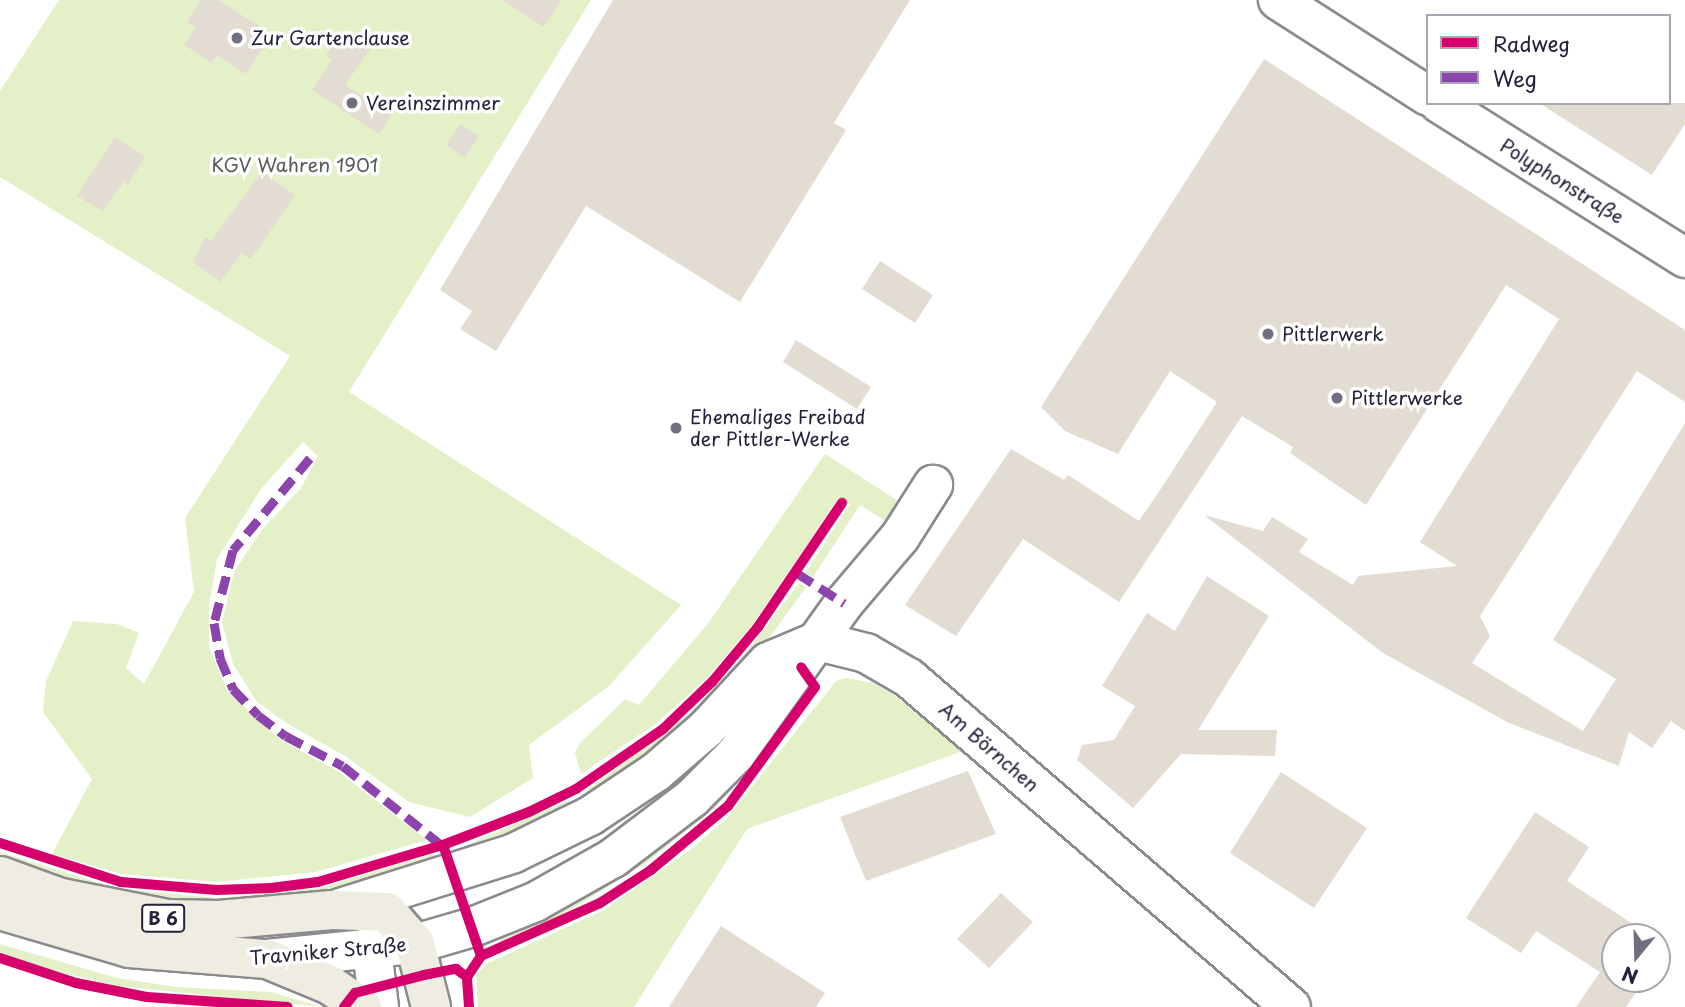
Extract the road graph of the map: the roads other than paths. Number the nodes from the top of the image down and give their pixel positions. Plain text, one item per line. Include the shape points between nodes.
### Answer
1 (1278, 0) edge
2 (1426, 95) edge
3 (1442, 105) edge
4 (1685, 258) edge
5 (933, 485) dead end
6 (818, 641) junction
7 (0, 876) edge
8 (418, 885) junction
9 (0, 910) edge
10 (331, 910) junction
11 (387, 912) junction
12 (415, 944) junction
13 (372, 950) junction
14 (267, 959) junction
15 (362, 1007) edge
16 (379, 1007) edge
17 (430, 1007) edge
18 (1292, 1007) edge

1 - 2 street
3 - 4 street, Polyphonstraße
5 - 6 street via 900,537
6 - 8 street, Travniker Straße via 768,663 676,755 590,816 514,853
6 - 12 street, Travniker Straße via 736,754 653,828 613,858 535,902 470,929
6 - 18 street, Am Börnchen via 866,653 909,678
7 - 10 main road, Travniker Straße / B 6 via 61,898 167,919 232,920
8 - 10 street, Travniker Straße
8 - 11 street
9 - 14 main road, Travniker Straße / B 6 via 129,948
10 - 11 main road, B 6
11 - 12 main road
11 - 13 street
12 - 13 street, Travniker Straße
12 - 17 main road
13 - 14 street, Travniker Straße
13 - 16 street
14 - 15 main road, B 6 via 330,985

